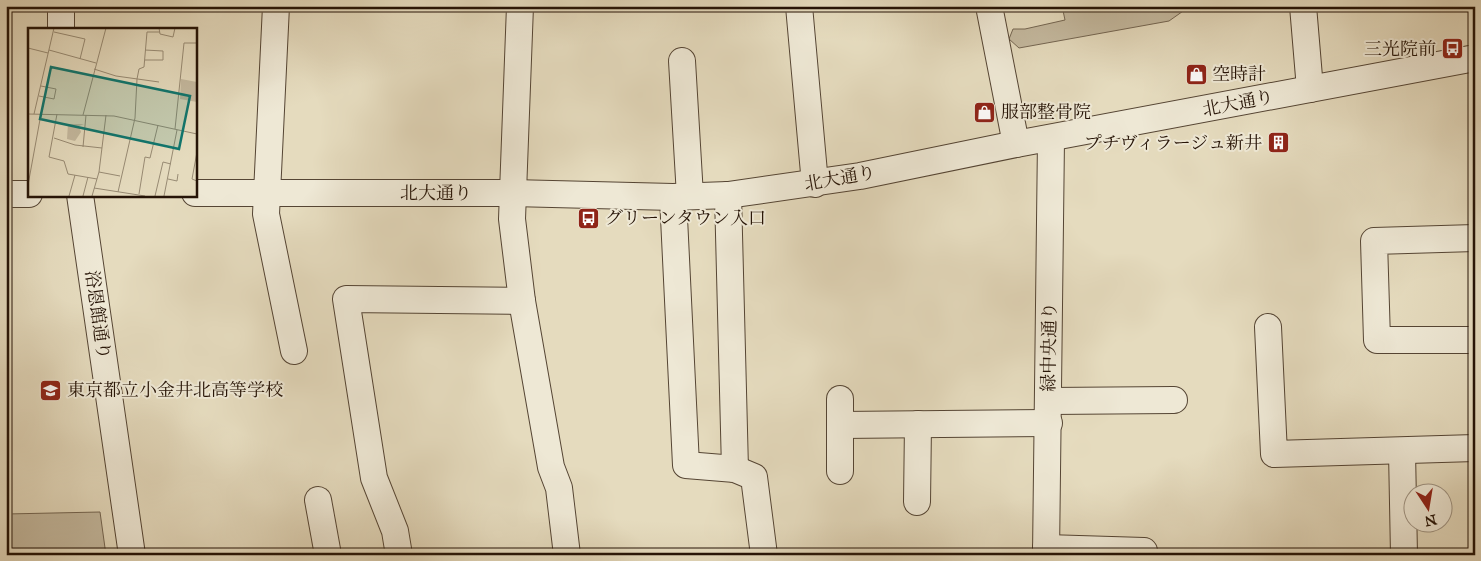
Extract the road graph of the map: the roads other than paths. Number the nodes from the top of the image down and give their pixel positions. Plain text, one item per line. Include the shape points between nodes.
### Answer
1 (61, 6) edge
2 (276, 6) edge
3 (520, 6) edge
4 (800, 6) edge
5 (989, 6) edge
6 (1303, 6) edge
7 (62, 28) edge
8 (1475, 58) edge
9 (682, 60) dead end
10 (1310, 89) junction
11 (1051, 139) junction
12 (1016, 144) junction
13 (815, 184) junction
14 (196, 193) edge
15 (266, 193) junction
16 (512, 193) junction
17 (6, 194) edge
18 (28, 194) edge
19 (728, 195) junction
20 (80, 196) edge
21 (682, 197) junction
22 (1475, 238) edge
23 (522, 301) junction
24 (1268, 327) dead end
25 (1475, 340) edge
26 (294, 351) dead end
27 (840, 399) dead end
28 (1174, 400) dead end
29 (1049, 412) junction
30 (918, 424) junction
31 (841, 425) junction
32 (1475, 448) edge
33 (1402, 450) junction
34 (735, 468) junction
35 (840, 470) dead end
36 (318, 500) dead end
37 (917, 502) dead end
38 (1144, 551) dead end
39 (1046, 552) edge
40 (132, 555) edge
41 (328, 555) edge
42 (399, 555) edge
43 (567, 555) edge
44 (764, 555) edge
45 (1404, 555) edge

1 - 7 street
2 - 15 street
3 - 16 street
4 - 13 street
5 - 12 street
6 - 10 street
8 - 10 street, 北大通り
9 - 21 street
10 - 11 street, 北大通り
11 - 12 street, 北大通り
11 - 29 street, 緑中央通り
12 - 13 street, 北大通り
13 - 19 street, 北大通り
14 - 15 street, 北大通り
15 - 16 street, 北大通り
15 - 26 street via 266,214
16 - 21 street, 北大通り
16 - 23 street
17 - 18 street
19 - 21 street, 北大通り
19 - 34 street
20 - 40 street, 浴恩館通り
21 - 34 street via 686,465
22 - 25 street via 1374,241 1377,340
23 - 42 street via 346,299 374,478 395,531
23 - 43 street via 551,466 559,488
24 - 33 street via 1274,454
27 - 31 street
28 - 29 street
29 - 30 street
29 - 39 street, 緑中央通り
30 - 31 street
30 - 37 street
31 - 35 street
32 - 33 street
33 - 45 street
34 - 44 street via 754,477
36 - 41 street
38 - 39 street

